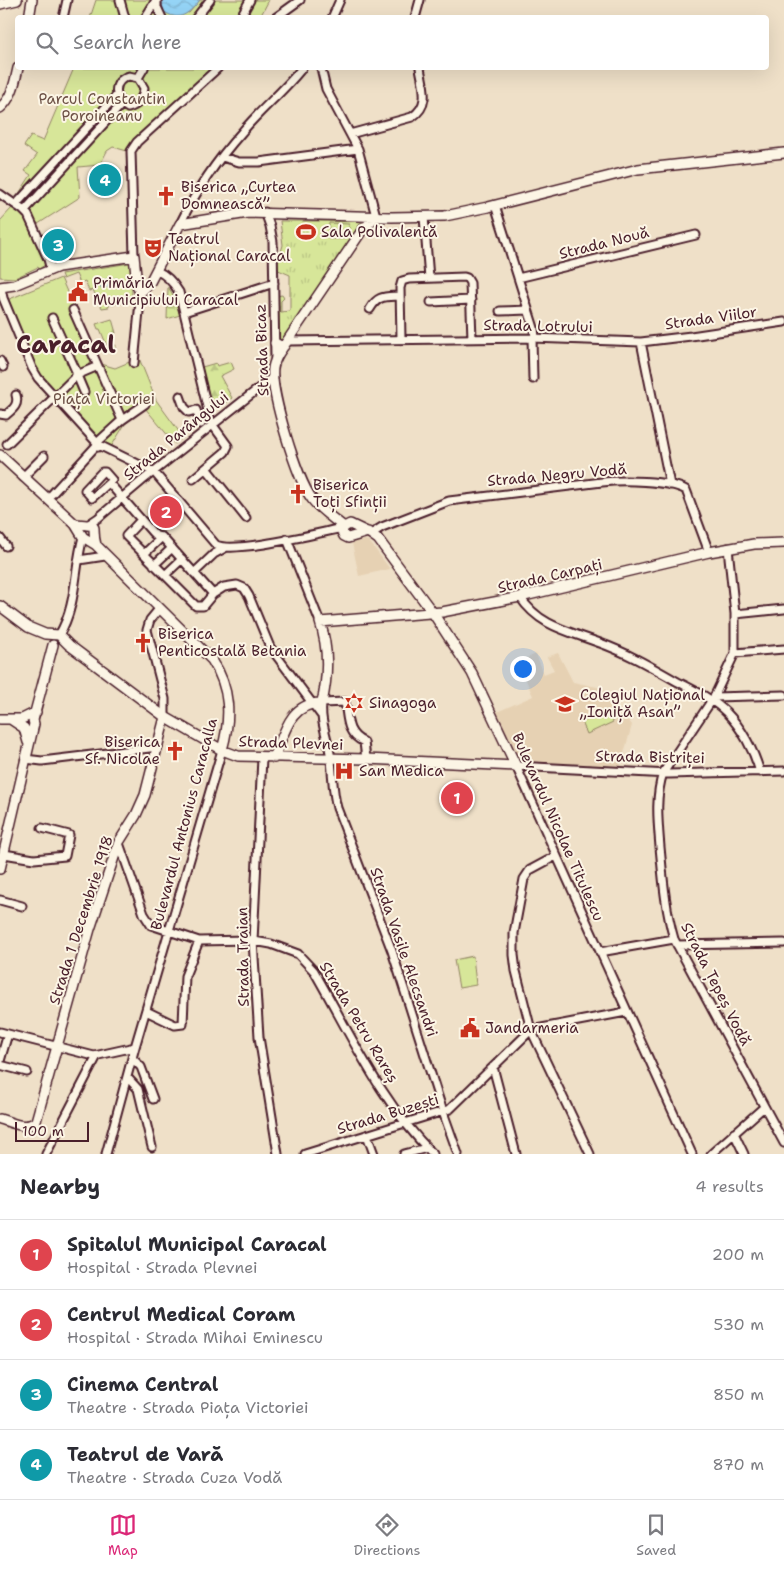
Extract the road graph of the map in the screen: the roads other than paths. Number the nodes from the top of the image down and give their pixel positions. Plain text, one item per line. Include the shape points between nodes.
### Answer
1 (17, 0) edge
2 (32, 0) edge
3 (67, 0) edge
4 (120, 0) edge
5 (156, 0) edge
6 (210, 0) edge
7 (250, 0) edge
8 (300, 0) edge
9 (340, 0) edge
10 (420, 0) edge
11 (0, 4) edge
12 (30, 15) edge
13 (64, 15) edge
14 (124, 15) edge
15 (147, 15) edge
16 (161, 15) edge
17 (198, 15) edge
18 (242, 15) edge
19 (279, 15) edge
20 (333, 15) edge
21 (416, 15) edge
22 (17, 70) edge
23 (143, 70) edge
24 (216, 70) edge
25 (300, 70) edge
26 (321, 70) edge
27 (420, 70) edge
28 (138, 78) junction
29 (116, 96) junction
30 (122, 104) junction
31 (0, 108) edge
32 (350, 134) junction
33 (358, 149) junction
34 (784, 154) edge
35 (222, 157) junction
36 (0, 194) edge
37 (19, 201) dead end
38 (496, 205) junction
39 (28, 208) dead end
40 (265, 212) junction
41 (376, 216) junction
42 (424, 217) junction
43 (180, 224) junction
44 (696, 235) dead end
45 (134, 256) junction
46 (51, 270) junction
47 (156, 271) junction
48 (429, 278) junction
49 (518, 278) junction
50 (274, 283) junction
51 (0, 288) edge
52 (141, 291) junction
53 (400, 296) junction
54 (471, 300) junction
55 (431, 302) dead end
56 (370, 309) dead end
57 (73, 310) dead end
58 (528, 310) junction
59 (500, 311) dead end
60 (184, 312) junction
61 (52, 318) dead end
62 (784, 322) edge
63 (534, 338) junction
64 (401, 339) junction
65 (472, 339) junction
66 (641, 342) junction
67 (275, 343) junction
68 (286, 343) junction
69 (275, 359) junction
70 (134, 363) dead end
71 (98, 366) junction
72 (76, 373) junction
73 (273, 377) junction
74 (533, 379) dead end
75 (84, 392) dead end
76 (16, 395) dead end
77 (180, 396) dead end
78 (56, 398) junction
79 (145, 404) dead end
80 (0, 414) edge
81 (122, 420) junction
82 (201, 424) dead end
83 (212, 424) junction
84 (100, 440) dead end
85 (7, 444) dead end
86 (0, 455) edge
87 (44, 456) dead end
88 (206, 468) junction
89 (154, 472) junction
90 (23, 477) junction
91 (193, 479) dead end
92 (109, 483) dead end
93 (670, 485) junction
94 (53, 495) joint
95 (122, 498) junction
96 (246, 518) dead end
97 (141, 520) junction
98 (343, 530) junction
99 (89, 533) junction
100 (369, 533) junction
101 (162, 537) junction
102 (0, 538) edge
103 (287, 539) junction
104 (784, 543) edge
105 (6, 546) dead end
106 (172, 548) junction
107 (225, 548) junction
108 (728, 548) junction
109 (709, 552) junction
110 (144, 554) junction
111 (105, 556) junction
112 (79, 560) junction
113 (182, 560) junction
114 (154, 565) junction
115 (194, 573) junction
116 (164, 575) junction
117 (213, 594) junction
118 (520, 598) junction
119 (0, 606) edge
120 (159, 609) junction
121 (784, 609) edge
122 (433, 613) junction
123 (735, 614) junction
124 (320, 622) junction
125 (56, 642) junction
126 (784, 649) edge
127 (735, 653) junction
128 (784, 696) edge
129 (713, 699) junction
130 (312, 703) junction
131 (322, 703) junction
132 (321, 715) junction
133 (165, 717) junction
134 (0, 719) edge
135 (28, 721) junction
136 (158, 747) junction
137 (222, 750) junction
138 (262, 758) junction
139 (274, 758) junction
140 (331, 758) junction
141 (25, 759) junction
142 (366, 759) junction
143 (516, 766) junction
144 (784, 771) edge
145 (760, 772) junction
146 (663, 773) junction
147 (42, 828) dead end
148 (119, 842) junction
149 (4, 854) junction
150 (556, 856) junction
151 (0, 869) edge
152 (0, 900) edge
153 (22, 906) dead end
154 (170, 931) junction
155 (199, 941) junction
156 (253, 941) junction
157 (676, 942) junction
158 (784, 943) edge
159 (600, 952) junction
160 (146, 1011) junction
161 (626, 1012) junction
162 (531, 1030) junction
163 (0, 1032) edge
164 (7, 1037) dead end
165 (56, 1046) junction
166 (135, 1047) junction
167 (2, 1052) edge
168 (97, 1056) junction
169 (132, 1058) junction
170 (0, 1063) edge
171 (493, 1067) junction
172 (27, 1072) dead end
173 (127, 1077) junction
174 (154, 1099) dead end
175 (764, 1106) junction
176 (442, 1112) junction
177 (0, 1119) edge
178 (406, 1123) junction
179 (734, 1133) junction
180 (366, 1134) junction
181 (784, 1143) edge
182 (152, 1147) dead end
183 (430, 1151) edge
184 (46, 1154) edge
185 (106, 1154) edge
186 (278, 1154) edge
187 (305, 1154) edge
188 (374, 1154) edge
189 (404, 1154) edge
190 (458, 1154) edge
191 (516, 1154) edge
192 (590, 1154) edge
193 (692, 1154) edge
194 (712, 1154) edge
195 (744, 1154) edge

1 - 11 main road
2 - 12 main road
3 - 13 street
4 - 14 street
5 - 15 street
5 - 16 street
6 - 17 street
7 - 18 street
8 - 19 street
9 - 20 street
10 - 21 street
22 - 31 main road via 11,93
23 - 28 street
24 - 45 street via 131,151
25 - 35 street
26 - 32 street via 326,89
27 - 32 street via 424,100 418,113
28 - 29 street via 125,77 117,87
28 - 30 street via 144,88 142,97 131,108
29 - 30 street
29 - 37 street
30 - 39 street
32 - 33 street
33 - 35 street via 259,162 239,162
33 - 41 street
34 - 38 main road via 638,169
35 - 43 street via 200,186
36 - 46 street via 28,215
38 - 42 main road via 453,215
38 - 49 street
40 - 41 main road
40 - 43 main road
40 - 50 street, Strada Bicaz via 272,234
41 - 42 main road
41 - 68 main road via 361,232
42 - 48 street
43 - 47 main road
44 - 49 street, Strada Nouă
45 - 46 main road
45 - 52 main road via 137,285
46 - 51 main road
47 - 52 main road via 147,288
47 - 60 street via 168,277 175,286
48 - 53 street via 402,281
48 - 54 street via 464,277 469,280
49 - 58 street
50 - 60 street
50 - 67 street, Strada Bicaz
51 - 78 street via 34,373
52 - 70 street
53 - 56 street via 381,297
53 - 64 street
54 - 55 street
54 - 65 street
57 - 71 street
58 - 59 street
58 - 63 street
60 - 83 street
61 - 72 street
62 - 66 street, Strada Viilor
63 - 65 street, Strada Lotrului
63 - 66 street, Strada Lotrului
63 - 74 street
64 - 65 street, Strada Lotrului
64 - 68 street, Strada Lotrului
66 - 93 street
67 - 68 main road via 281,346
67 - 69 street, Strada Bicaz
68 - 69 main road
69 - 73 main road, Strada Bicaz
71 - 72 street
71 - 81 street
72 - 75 street
72 - 78 street
73 - 83 street, Strada Parângului
73 - 98 main road, Strada Bicaz via 279,412 308,493
76 - 80 street via 16,405 6,415
77 - 82 street via 189,412 196,410
78 - 85 street
78 - 89 street via 99,445
79 - 81 street
81 - 84 street
83 - 88 street via 228,446
83 - 89 street, Strada Parângului
86 - 90 main road, Bulevardul Antonius Caracalla
87 - 90 street
88 - 91 street
88 - 96 street
89 - 95 street, Strada Parângului
89 - 107 street via 216,545
90 - 99 main road, Bulevardul Antonius Caracalla
92 - 95 street
93 - 100 street, Strada Negru Vodă via 615,481 460,498
93 - 109 street, Strada Negru Vodă via 686,490
94 - 94 street via 98,448 96,446
95 - 97 street
95 - 99 street, Strada Parângului via 98,518
97 - 101 street via 156,536
97 - 110 street via 126,536
98 - 100 main road, Bulevardul Nicolae Titulescu via 348,524 354,531
98 - 103 street
99 - 111 main road, Bulevardul Antonius Caracalla
99 - 112 street
100 - 122 main road, Bulevardul Nicolae Titulescu via 378,539
101 - 106 street
101 - 110 street
102 - 105 street
103 - 107 street
103 - 124 street
104 - 108 main road, Strada Carpați
106 - 113 street
106 - 114 street
107 - 115 street
108 - 109 main road, Strada Carpați
108 - 123 street, Strada Țepeș Vodă
109 - 118 main road, Strada Carpați
110 - 114 street
111 - 112 street
111 - 120 main road, Bulevardul Antonius Caracalla
112 - 125 street via 69,615
113 - 115 street
113 - 116 street
114 - 116 street
115 - 117 street
116 - 117 street via 196,606 200,607
117 - 130 street via 230,585 244,588 270,647
118 - 122 main road, Strada Carpați
118 - 129 street via 531,613 549,625 625,653
119 - 125 main road, Strada Plevnei via 28,627
120 - 133 street, Strada 1 Decembrie 1918 via 147,630 166,703
120 - 137 main road, Bulevardul Antonius Caracalla via 205,653 222,678 229,713
121 - 123 street
122 - 124 main road, Strada Carpați
122 - 143 main road, Bulevardul Nicolae Titulescu via 472,673
123 - 127 street, Strada Țepeș Vodă
124 - 131 main road via 328,674
125 - 133 main road, Strada Plevnei
125 - 135 main road
126 - 127 street
127 - 129 street, Strada Țepeș Vodă
128 - 129 street
129 - 145 street via 736,724
129 - 146 street, Strada Țepeș Vodă
130 - 131 main road
130 - 132 street
130 - 139 main road via 297,710 290,718
131 - 132 street
131 - 142 street via 345,702 349,728 364,742
132 - 140 street
133 - 136 main road, Strada 1 Decembrie 1918
133 - 137 main road, Strada Plevnei
134 - 135 main road
135 - 141 main road
136 - 141 street via 42,761
136 - 148 main road, Strada 1 Decembrie 1918 via 142,802
137 - 138 main road, Strada Plevnei via 238,756
137 - 154 street, Bulevardul Antonius Caracalla
138 - 139 main road, Strada Plevnei
138 - 156 street, Strada Traian
139 - 140 main road, Strada Plevnei
140 - 142 main road, Strada Plevnei
140 - 176 street, Strada Vasile Alecsandri via 337,808 392,951
141 - 149 main road
142 - 143 main road, Strada Plevnei
143 - 146 street, Strada Bistriței
143 - 150 street, Bulevardul Nicolae Titulescu
144 - 145 street, Strada Bistriței
145 - 146 street, Strada Bistriței
146 - 157 street, Strada Țepeș Vodă via 658,790 658,813 663,886 666,910
147 - 149 street via 69,835 66,856 34,859
148 - 154 street, Strada Petru Rareș via 144,914 152,925
148 - 165 main road, Strada 1 Decembrie 1918
149 - 151 main road
150 - 159 street, Bulevardul Nicolae Titulescu
150 - 162 street via 526,874 516,914 513,940 516,971
152 - 153 street
154 - 155 street, Strada Petru Rareș
154 - 160 street, Bulevardul Antonius Caracalla
155 - 156 street, Strada Petru Rareș
155 - 160 street via 185,976 183,1024 175,1025
156 - 178 street, Strada Petru Rareș via 288,950 307,962
156 - 186 street, Strada Traian via 259,1037
157 - 158 street
157 - 159 street
157 - 175 street, Strada Țepeș Vodă
159 - 161 street, Bulevardul Nicolae Titulescu
160 - 166 street, Bulevardul Antonius Caracalla
161 - 162 street
161 - 193 street, Bulevardul Nicolae Titulescu
162 - 171 street, Strada Buzești
162 - 192 street
163 - 165 street
164 - 167 street
165 - 168 street
165 - 177 main road, Strada 1 Decembrie 1918 via 36,1121 25,1126
166 - 168 street
166 - 169 street, Bulevardul Antonius Caracalla
167 - 170 street
168 - 184 street
169 - 173 street, Bulevardul Antonius Caracalla
169 - 174 street via 141,1068
170 - 172 street
171 - 176 street, Strada Buzești via 456,1104
171 - 191 street
173 - 182 street via 138,1089
173 - 185 street, Bulevardul Antonius Caracalla
175 - 179 street
175 - 181 street, Strada Țepeș Vodă
176 - 178 street, Strada Buzești
176 - 190 street, Strada Vasile Alecsandri
178 - 180 street, Strada Buzești
178 - 183 street, Strada Petru Rareș
179 - 194 street
179 - 195 street
180 - 187 street, Strada Buzești
180 - 188 street
183 - 189 street

